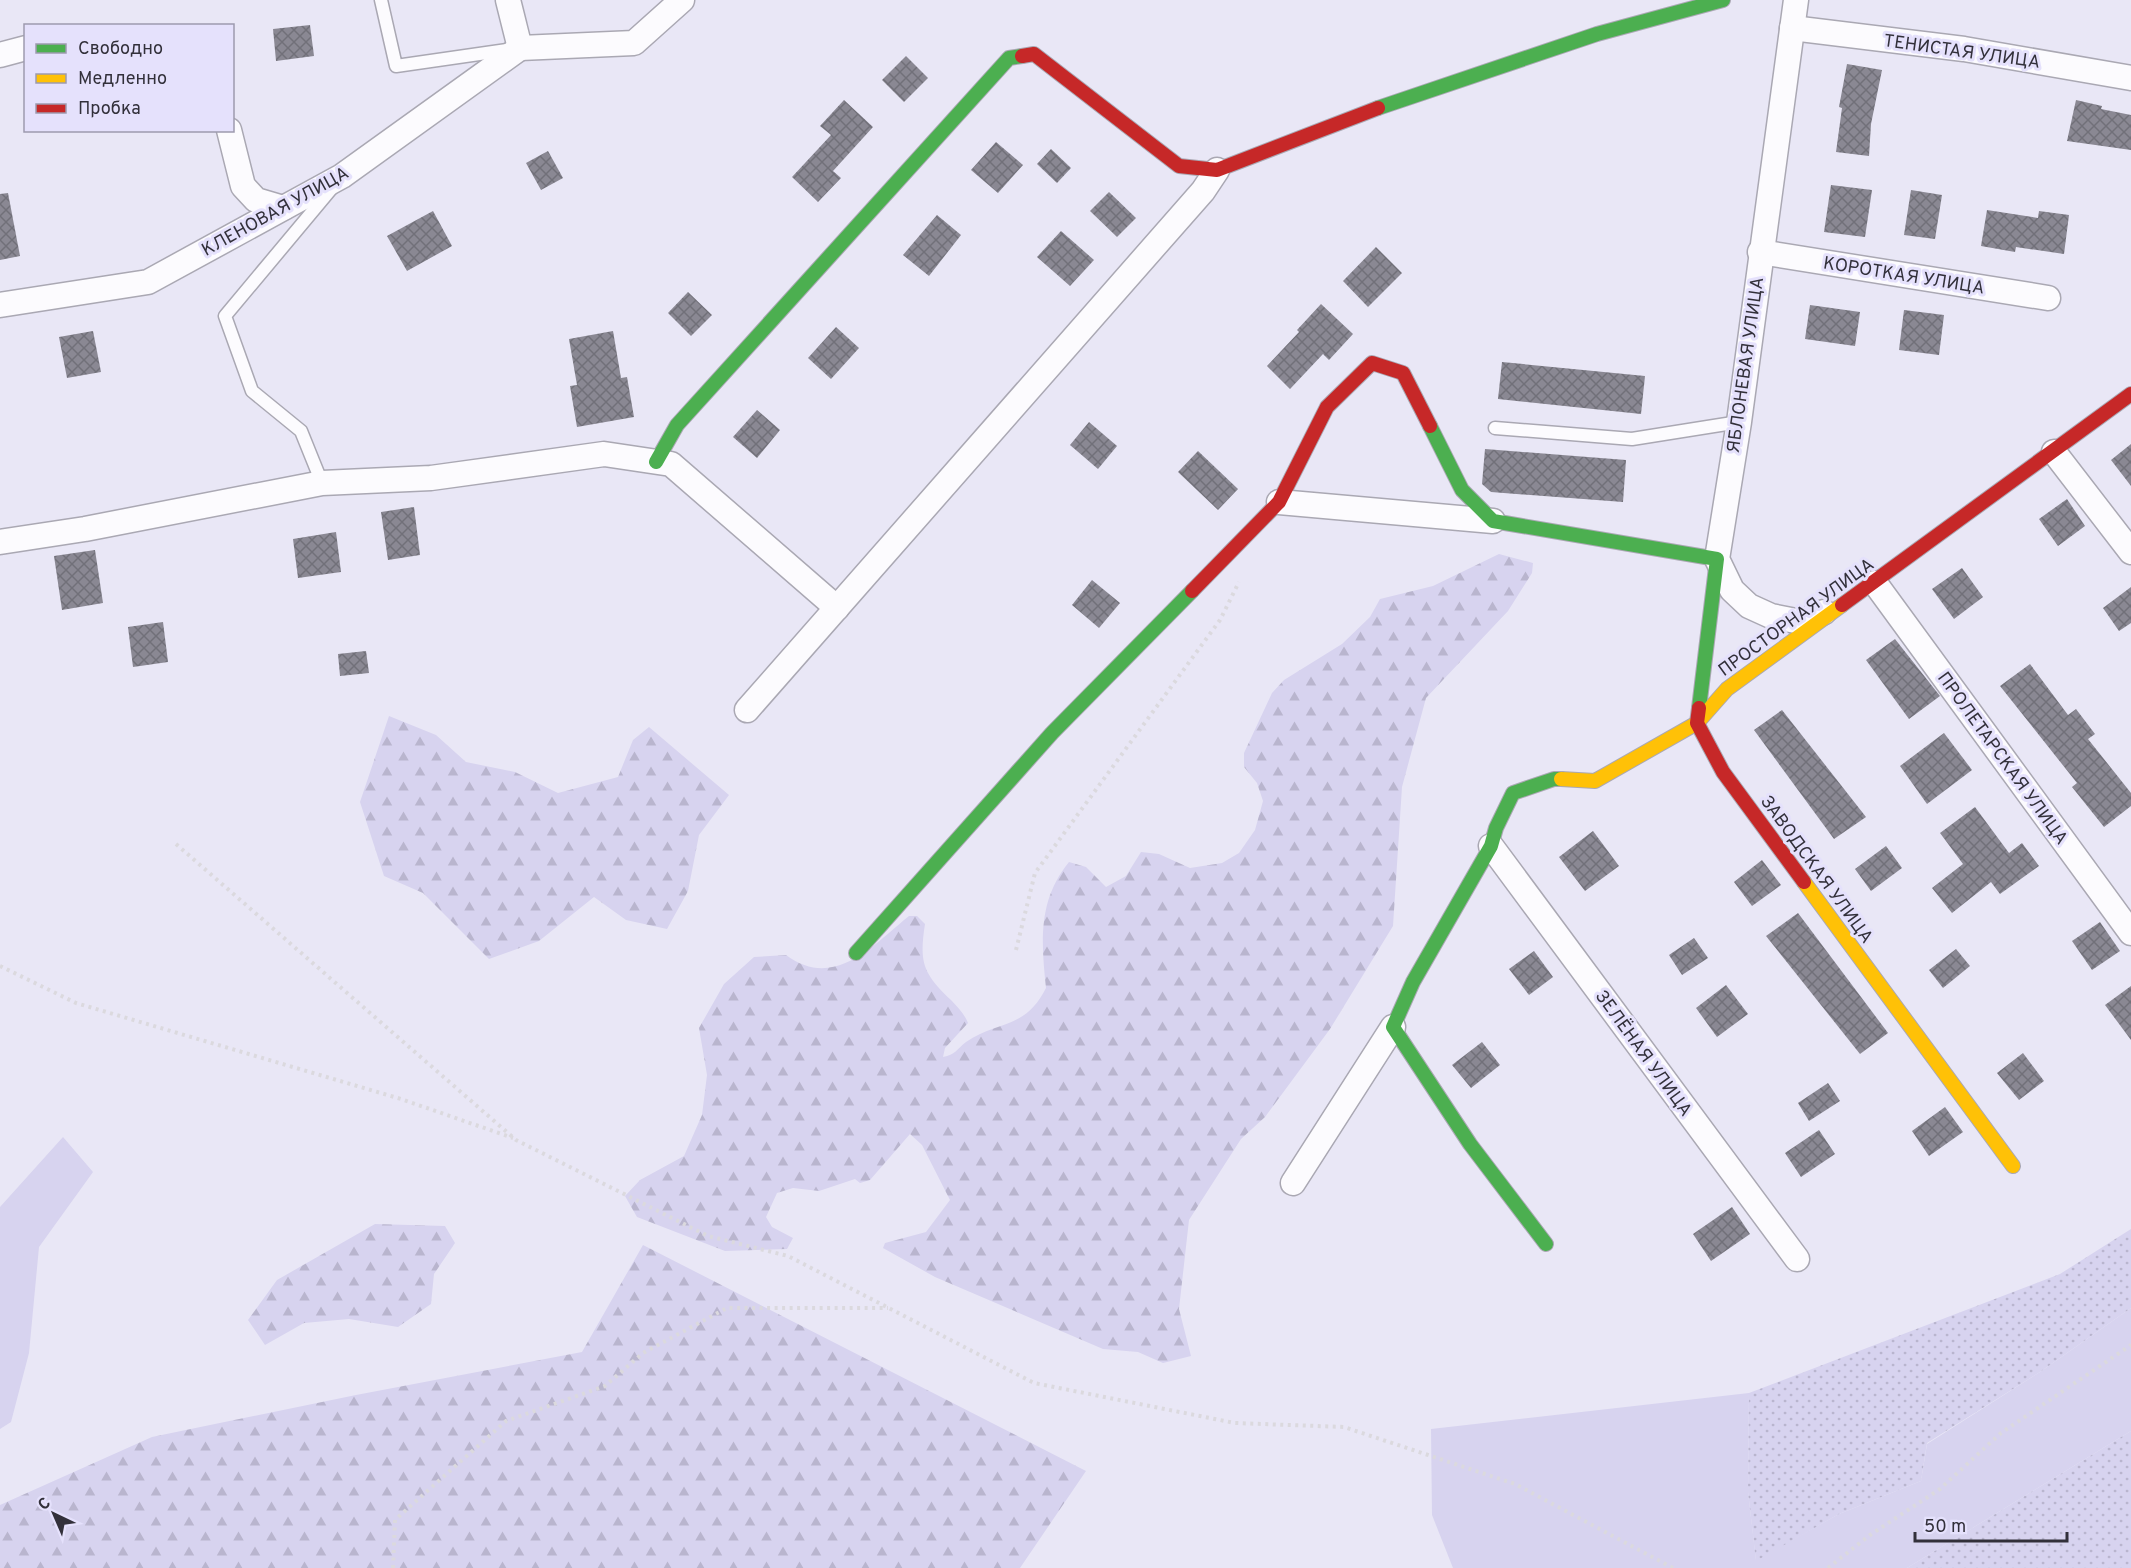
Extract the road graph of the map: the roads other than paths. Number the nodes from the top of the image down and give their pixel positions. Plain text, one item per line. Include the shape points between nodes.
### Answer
1 (381, 0) edge
2 (508, 0) edge
3 (682, 0) edge
4 (1723, 0) edge
5 (1796, 0) edge
6 (1792, 28) junction
7 (520, 48) junction
8 (24, 49) edge
9 (0, 55) edge
10 (2131, 78) edge
11 (230, 132) edge
12 (1217, 170) junction
13 (342, 176) junction
14 (283, 208) junction
15 (1760, 252) junction
16 (2048, 298) dead end
17 (0, 305) edge
18 (2131, 394) edge
19 (1739, 422) junction
20 (1495, 428) dead end
21 (2054, 452) junction
22 (656, 462) junction
23 (322, 483) junction
24 (1279, 502) junction
25 (1493, 520) junction
26 (0, 542) edge
27 (2131, 552) edge
28 (1717, 559) junction
29 (1875, 583) junction
30 (1856, 597) junction
31 (837, 608) junction
32 (747, 710) dead end
33 (1696, 723) junction
34 (1491, 846) junction
35 (2131, 933) edge
36 (856, 953) dead end
37 (1393, 1027) junction
38 (2013, 1166) dead end
39 (1293, 1183) dead end
40 (1546, 1244) dead end
41 (1797, 1259) dead end

1 - 7 lane via 396,66
2 - 7 street
3 - 7 street via 634,44
4 - 12 street via 1597,34 1392,102
5 - 6 street, ЯБЛОНЕВАЯ УЛИЦА
6 - 10 street, ТЕНИСТАЯ УЛИЦА via 1964,49
6 - 15 street, ЯБЛОНЕВАЯ УЛИЦА
7 - 13 street, КЛЕНОВАЯ УЛИЦА
8 - 9 street
11 - 14 street via 243,186 256,200
12 - 22 street via 1179,166 1034,54 1009,58 677,424
12 - 31 street via 1195,200
13 - 14 street, КЛЕНОВАЯ УЛИЦА
13 - 23 lane via 225,316 252,391 301,431
14 - 17 street, КЛЕНОВАЯ УЛИЦА via 148,282
15 - 16 street, КОРОТКАЯ УЛИЦА
15 - 19 street, ЯБЛОНЕВАЯ УЛИЦА
18 - 21 street, ПРОСТОРНАЯ УЛИЦА
19 - 20 lane via 1632,438
19 - 28 street, ЯБЛОНЕВАЯ УЛИЦА
21 - 27 street
21 - 29 street, ПРОСТОРНАЯ УЛИЦА
22 - 23 street via 604,454 431,478
22 - 31 street via 671,464
23 - 26 street
24 - 25 street
24 - 25 street via 1327,407 1372,363 1403,373 1462,490
24 - 36 street via 1052,733
25 - 28 street
28 - 30 street via 1732,590 1749,606 1771,616 1801,622
28 - 33 street
29 - 30 street, ПРОСТОРНАЯ УЛИЦА
29 - 35 street, ПРОЛЕТАРСКАЯ УЛИЦА
30 - 33 street, ПРОСТОРНАЯ УЛИЦА via 1727,689
31 - 32 street
33 - 34 street, ПРОСТОРНАЯ УЛИЦА via 1594,781 1554,779 1513,793
33 - 38 street, ЗАВОДСКАЯ УЛИЦА via 1723,772
34 - 37 street, ПРОСТОРНАЯ УЛИЦА via 1413,982
34 - 41 street, ЗЕЛЁНАЯ УЛИЦА
37 - 39 street
37 - 40 street via 1470,1144

